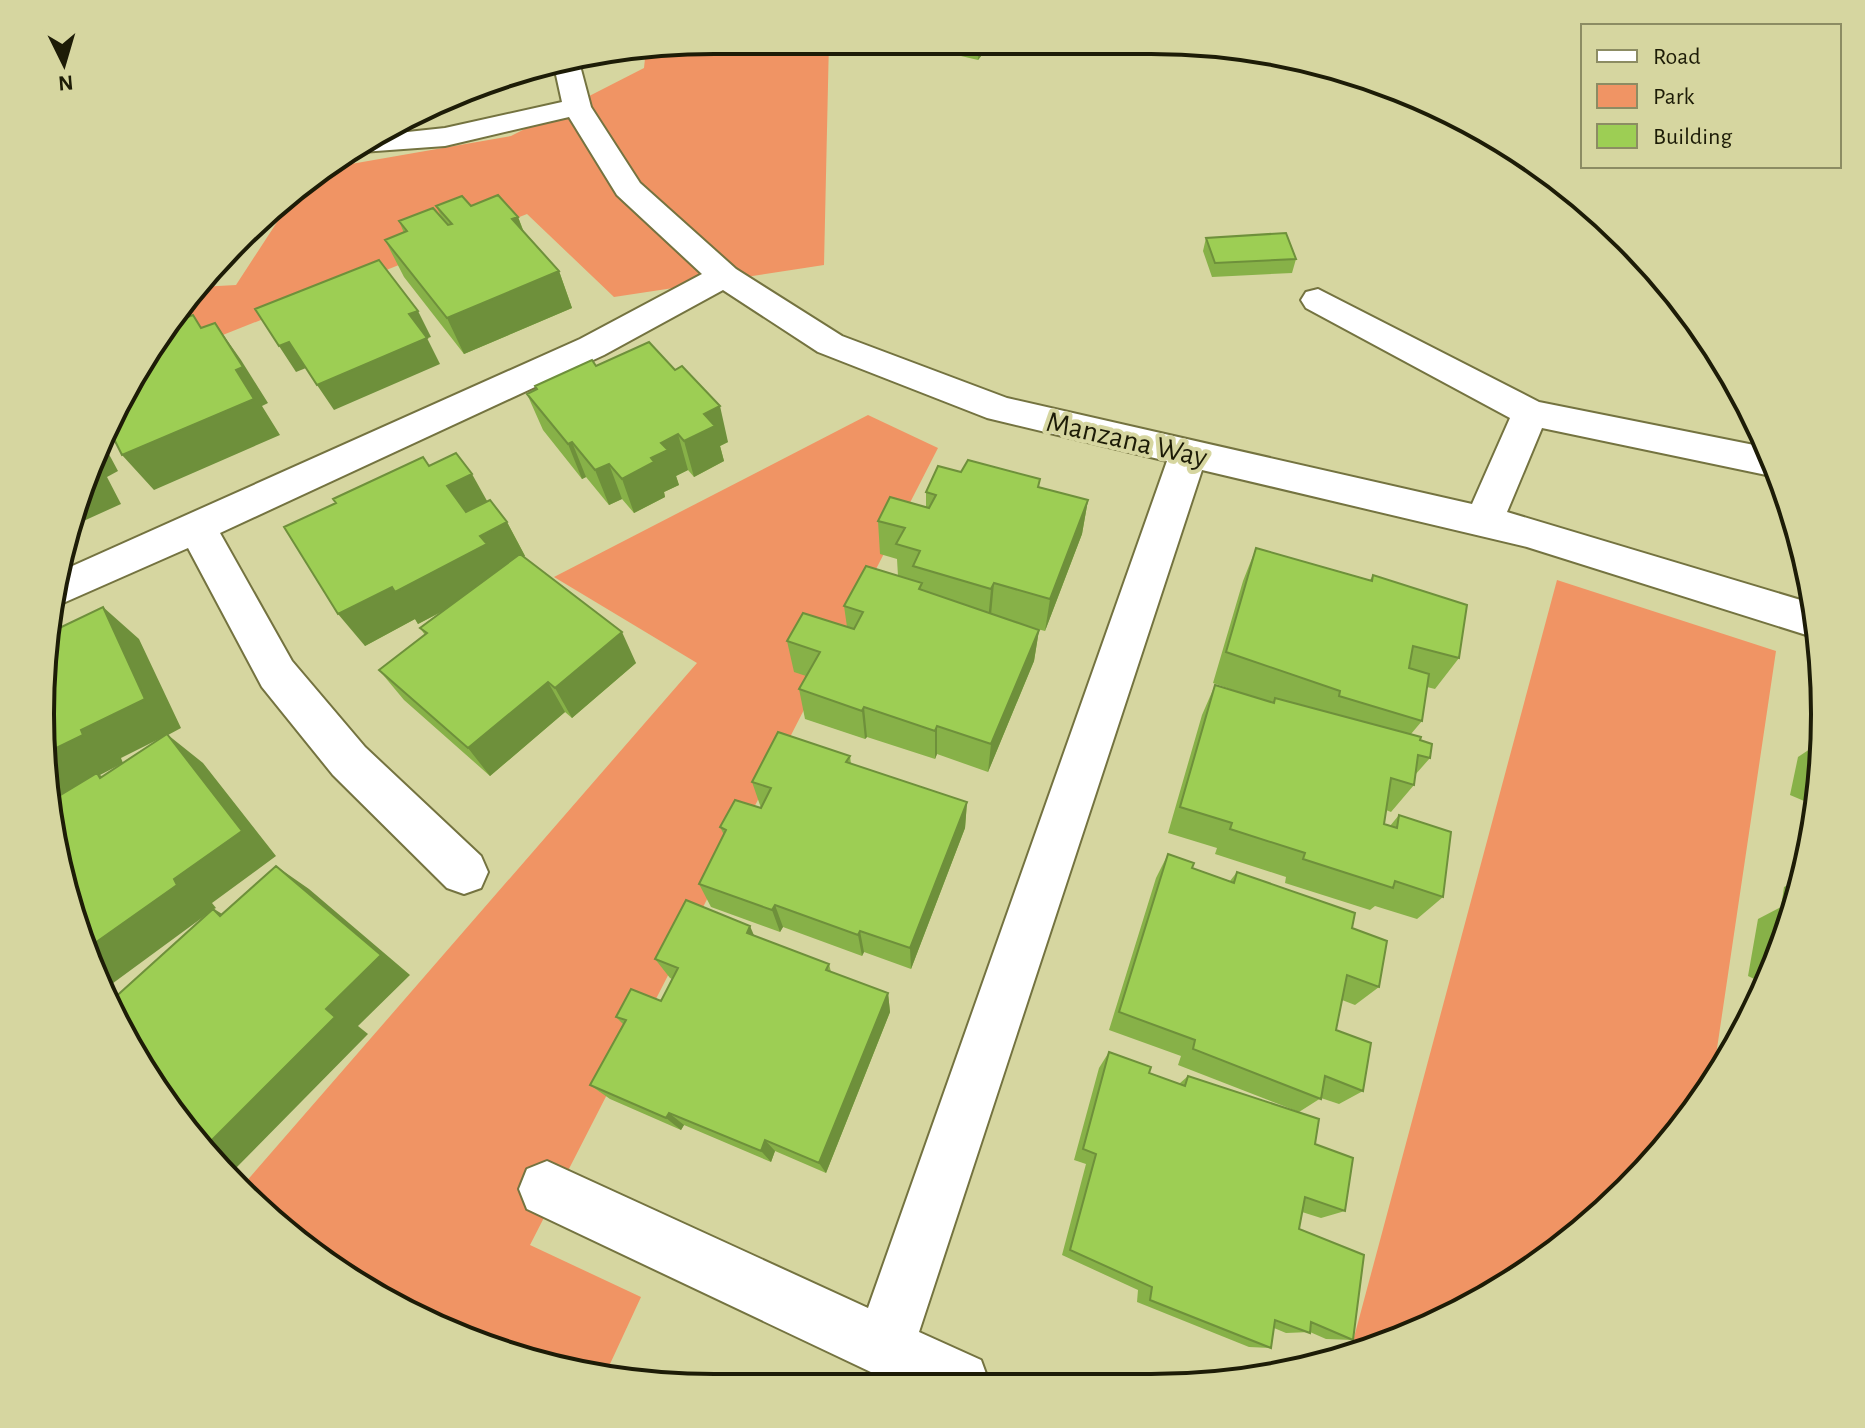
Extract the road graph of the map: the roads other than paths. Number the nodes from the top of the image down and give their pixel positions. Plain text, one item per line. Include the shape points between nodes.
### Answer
1 (568, 71) edge
2 (577, 107) junction
3 (382, 143) edge
4 (724, 276) junction
5 (1318, 300) dead end
6 (1530, 413) junction
7 (1188, 454) junction
8 (1760, 460) edge
9 (1484, 522) junction
10 (197, 527) junction
11 (67, 586) edge
12 (1803, 617) edge
13 (464, 872) dead end
14 (547, 1189) dead end
15 (884, 1347) junction
16 (942, 1374) edge

1 - 2 street, Manzana Way
2 - 3 street via 445,137
2 - 4 street, Manzana Way via 628,189
4 - 7 street, Manzana Way via 830,344 985,404
4 - 10 street via 592,347
5 - 6 street
6 - 8 street
6 - 9 street
7 - 9 street, Manzana Way
7 - 15 street
9 - 12 street, Manzana Way
10 - 11 street
10 - 13 street via 277,674 349,761
14 - 15 street
15 - 16 street

